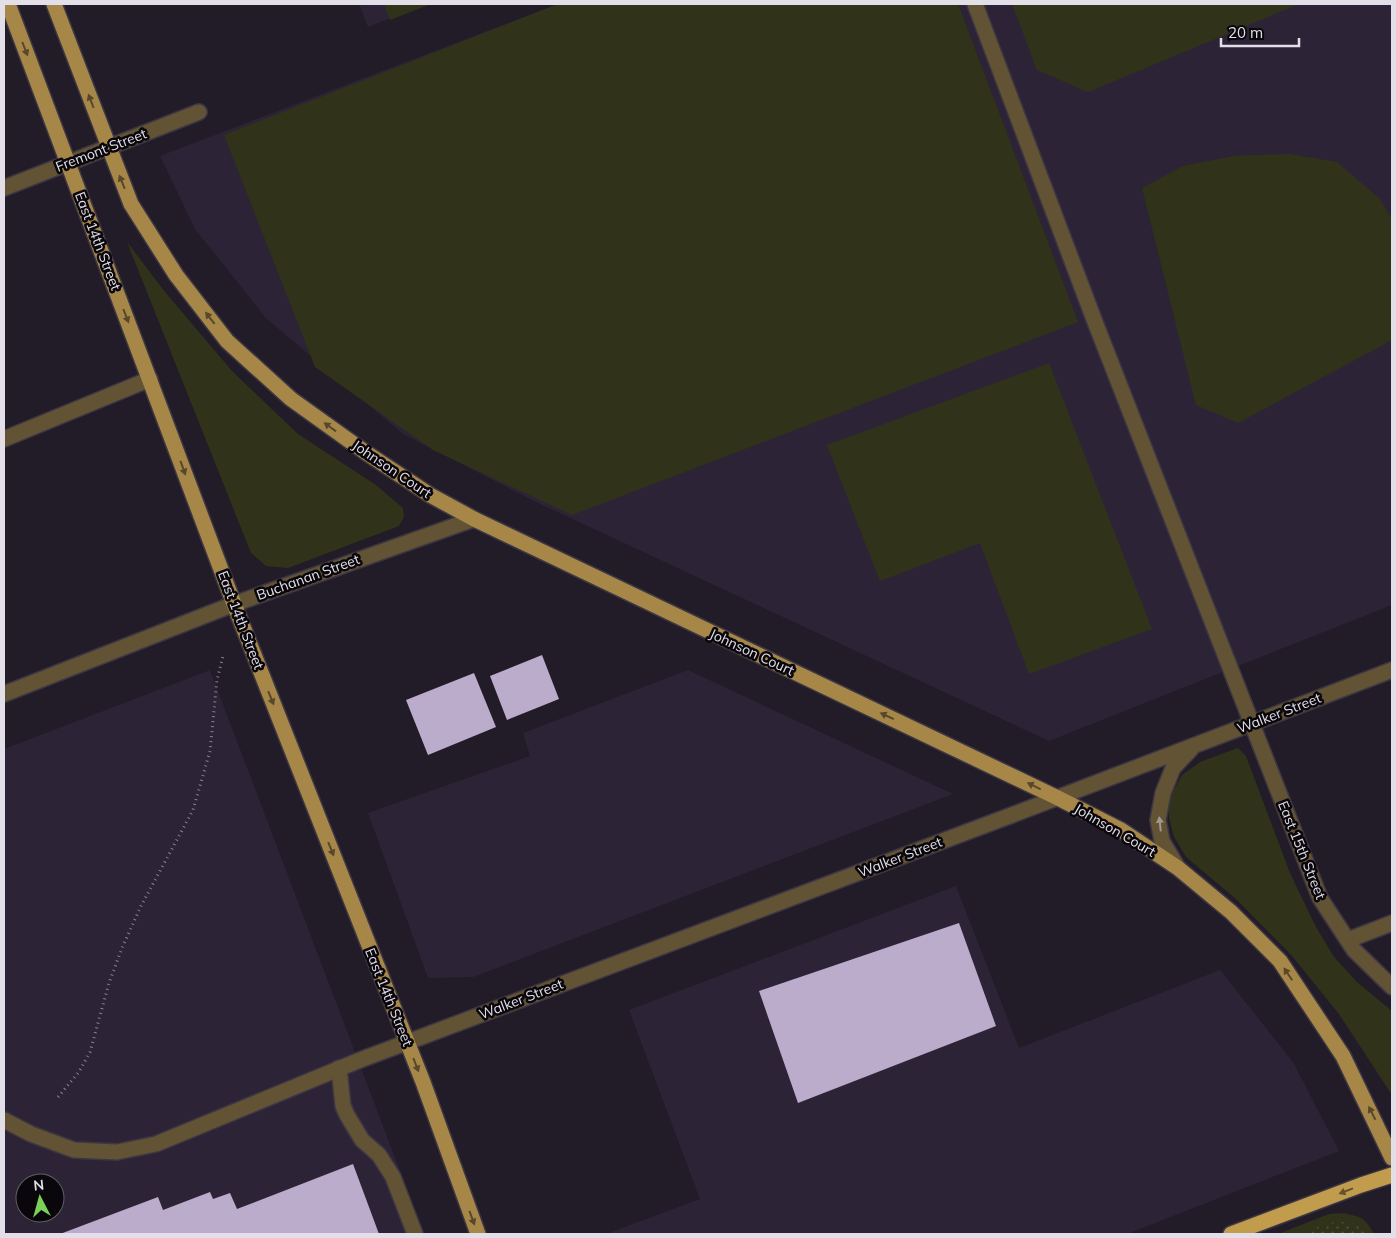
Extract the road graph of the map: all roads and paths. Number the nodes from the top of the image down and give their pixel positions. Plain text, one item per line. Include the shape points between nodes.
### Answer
1 (8, 4) edge
2 (54, 4) edge
3 (975, 4) edge
4 (199, 112) dead end
5 (108, 146) junction
6 (68, 162) junction
7 (4, 188) edge
8 (150, 379) junction
9 (4, 439) edge
10 (474, 519) junction
11 (234, 604) junction
12 (223, 656) dead end
13 (1392, 670) edge
14 (4, 694) edge
15 (1252, 723) junction
16 (1193, 746) junction
17 (1058, 798) junction
18 (1178, 868) junction
19 (1392, 923) edge
20 (1348, 940) junction
21 (1392, 986) edge
22 (407, 1042) junction
23 (339, 1068) junction
24 (58, 1098) dead end
25 (4, 1120) edge
26 (1392, 1158) edge
27 (1392, 1175) edge
28 (415, 1234) edge
29 (478, 1234) edge
30 (1231, 1234) edge

1 -> 6 main road, East 14th Street
5 -> 2 main road
3 - 15 street, East 15th Street via 1098,331
4 - 5 street, Fremont Street
5 - 6 street, Fremont Street
10 -> 5 main road, Johnson Court via 422,490 291,399 227,341 176,275 131,204
6 - 7 street, Fremont Street
6 -> 8 main road, East 14th Street
8 - 9 street
8 -> 11 main road, East 14th Street
10 - 11 street, Buchanan Street
17 -> 10 main road, Johnson Court
11 - 14 street, Buchanan Street
11 -> 22 main road, East 14th Street
12 - 24 path via 210,751 193,810 122,948 90,1052
13 - 15 street, Walker Street
15 - 16 street, Walker Street
15 - 20 street, East 15th Street via 1320,898
16 - 17 street, Walker Street
18 -> 16 street via 1162,841 1158,820 1163,793 1173,768
17 - 18 main road, Johnson Court via 1121,830
17 - 22 street, Walker Street
26 -> 18 main road, Johnson Court via 1343,1056 1280,961 1232,912
19 - 20 street
20 - 21 street, East 15th Street via 1354,950
22 - 23 street, Walker Street
22 -> 29 main road, East 14th Street
23 - 25 street, Walker Street via 156,1144 117,1152 74,1150
23 - 28 street via 347,1115 362,1140 379,1155 393,1177
27 -> 30 highway

